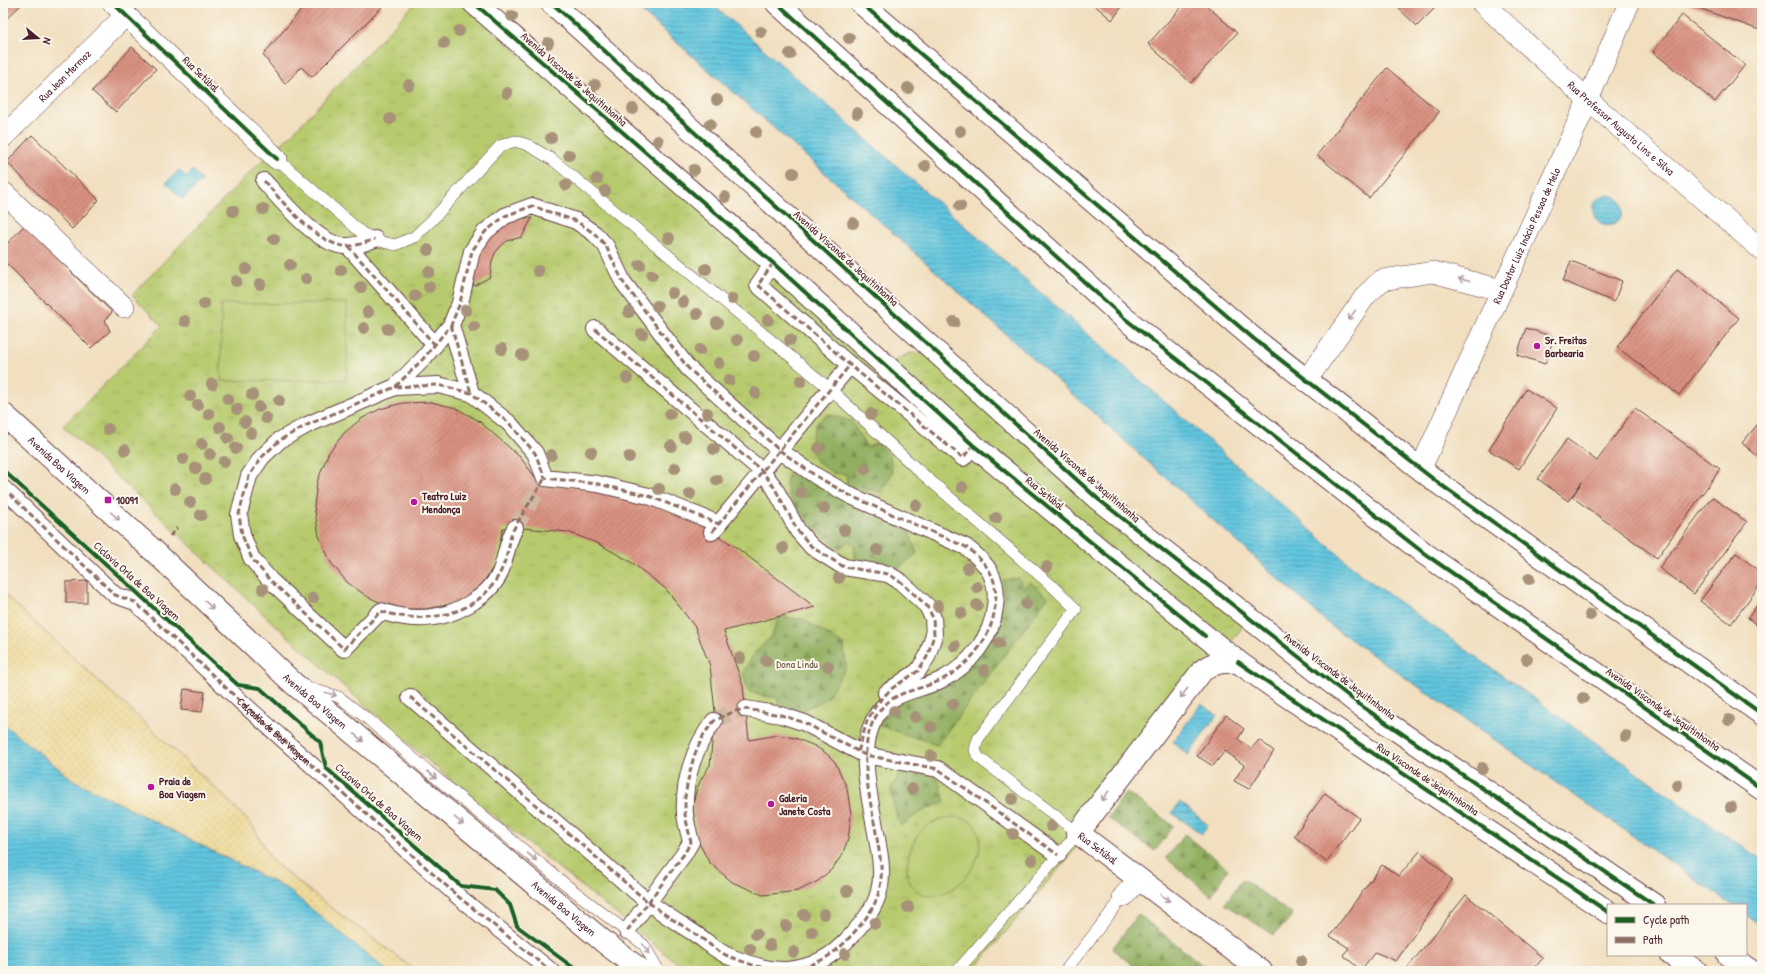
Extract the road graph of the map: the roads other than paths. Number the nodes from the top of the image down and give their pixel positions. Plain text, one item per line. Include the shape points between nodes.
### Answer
1 (474, 3) edge
2 (552, 3) edge
3 (777, 3) edge
4 (861, 3) edge
5 (1482, 3) edge
6 (1629, 3) edge
7 (119, 9) edge
8 (1588, 100) junction
9 (3, 137) edge
10 (277, 159) joint
11 (264, 181) dead end
12 (3, 192) edge
13 (375, 239) junction
14 (348, 246) junction
15 (1762, 250) edge
16 (773, 263) junction
17 (1501, 290) junction
18 (124, 307) dead end
19 (451, 325) junction
20 (595, 329) dead end
21 (435, 345) junction
22 (879, 358) joint
23 (850, 365) junction
24 (1306, 381) junction
25 (395, 387) junction
26 (830, 389) junction
27 (471, 393) junction
28 (3, 414) edge
29 (973, 445) junction
30 (779, 450) junction
31 (1421, 468) junction
32 (762, 471) junction
33 (3, 488) edge
34 (515, 528) tunnel mouth
35 (1205, 636) junction
36 (1238, 662) junction
37 (1202, 671) junction
38 (293, 683) junction
39 (410, 697) dead end
40 (746, 709) tunnel mouth
41 (1762, 714) edge
42 (714, 721) tunnel mouth
43 (862, 753) junction
44 (1762, 789) edge
45 (1078, 833) junction
46 (1058, 855) junction
47 (1139, 879) junction
48 (1123, 897) joint
49 (649, 902) junction
50 (1653, 904) edge
51 (1607, 911) edge
52 (627, 931) junction
53 (1674, 956) edge
54 (1729, 956) edge
55 (551, 971) edge
56 (642, 971) edge
57 (659, 971) edge
58 (957, 971) edge
59 (1066, 971) edge
60 (1262, 971) edge
61 (1696, 971) edge
62 (1751, 971) edge

1 - 16 main road, Avenida Visconde de Jequitinhonha
2 - 50 main road, Avenida Visconde de Jequitinhonha via 1098,499 1360,705
3 - 44 main road, Avenida Visconde de Jequitinhonha via 1124,318 1425,554
4 - 24 main road
5 - 8 street, Rua Professor Augusto Lins e Silva
6 - 8 street, Rua Doutor Luiz Inácio Pessoa de Melo
7 - 9 street, Rua Jean Mermoz
7 - 10 street, Rua Setúbal
8 - 15 street, Rua Professor Augusto Lins e Silva
8 - 17 street, Rua Doutor Luiz Inácio Pessoa de Melo
10 - 13 lane via 362,233
11 - 14 street via 314,233 337,244
12 - 18 street
13 - 14 street
13 - 26 lane via 395,245 414,237 500,146 515,141 528,145 553,160
14 - 21 street
16 - 22 main road, Avenida Visconde de Jequitinhonha
16 - 23 street via 758,285
17 -> 24 street via 1432,272 1382,280 1366,295
17 - 31 street, Rua Doutor Luiz Inácio Pessoa de Melo
19 - 21 street
19 - 27 street
19 - 30 street via 460,303 472,251 485,232 504,216 532,206 576,221 595,234 606,246 624,282 688,368
20 - 32 street
21 - 25 street
22 - 29 main road, Rua Setúbal
23 - 26 street
23 - 29 street via 963,458
24 - 31 main road
25 - 27 street via 438,385
25 - 34 street via 301,428 276,444 262,457 249,476 239,514 242,534 252,559 270,580 344,649 381,611 411,618 447,615 485,594 497,579
26 - 30 street
26 - 45 lane via 1076,608 978,739 975,750 978,757
27 - 32 street via 509,423 535,453 545,478 598,484 649,496 715,528
28 -> 38 main road, Avenida Boa Viagem via 155,552
29 - 35 main road, Rua Setúbal
30 - 32 street
30 - 43 street via 851,496 966,547 982,560 995,580 994,617 978,650 943,679 900,693 883,706 872,725
31 - 41 main road
32 - 43 street via 774,487 798,531 812,547 844,567 888,574 901,582 927,606 933,618 934,635 927,656 918,672 891,689 876,705 867,721
33 - 55 street, Calçadão de Boa Viagem via 115,595 135,602 238,700 460,898
35 - 36 main road, Rua Visconde de Jequitinhonha
35 - 37 main road, Rua Setúbal via 1206,655
36 - 37 main road, Rua Setúbal via 1210,664
36 - 51 main road, Rua Visconde de Jequitinhonha
37 -> 45 main road, Rua Setúbal
38 -> 52 lane via 339,697 559,879
38 -> 56 main road, Avenida Boa Viagem
39 - 49 street
40 - 43 street via 781,715 805,723
42 - 49 street via 704,734 694,756 688,780 685,815 691,842
43 - 46 street via 938,769
43 - 49 street via 881,863 880,890 872,909 857,930 839,948 811,966 776,970 726,955
45 - 46 lane
45 - 47 main road, Rua Setúbal
46 - 58 lane
47 - 48 street
47 -> 60 main road, Rua Setúbal
48 - 59 lane
49 - 52 street
52 -> 57 lane via 644,945
53 - 61 main road
54 - 62 main road

